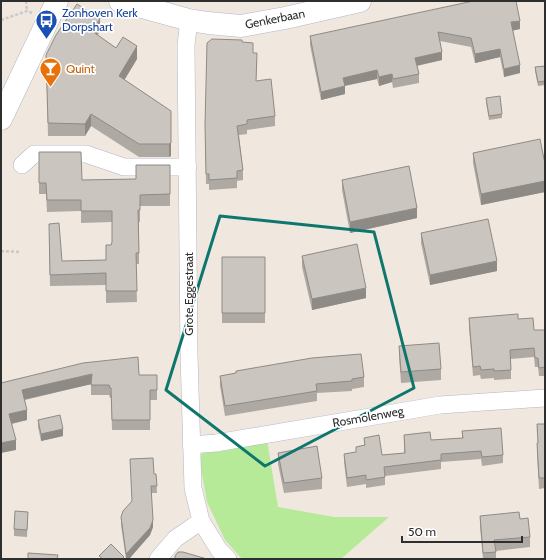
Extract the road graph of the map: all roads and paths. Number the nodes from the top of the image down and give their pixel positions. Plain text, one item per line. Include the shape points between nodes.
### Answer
1 (26, 1) edge
2 (58, 1) edge
3 (120, 1) edge
4 (360, 1) edge
5 (1, 20) edge
6 (189, 20) junction
7 (1, 119) edge
8 (22, 166) dead end
9 (188, 167) junction
10 (1, 251) edge
11 (19, 252) dead end
12 (545, 398) edge
13 (191, 444) junction
14 (201, 521) junction
15 (158, 559) edge
16 (228, 559) edge

1 - 5 path via 27,11
2 - 7 street
3 - 6 street, Genkerbaan
4 - 6 street, Genkerbaan via 241,26
6 - 9 street, Grote Eggestraat via 186,45
8 - 9 street via 34,154 86,154 124,167
9 - 13 street, Grote Eggestraat
10 - 11 path
12 - 13 street, Rosmolenweg via 440,405 224,441
13 - 14 street, Grote Eggestraat via 193,488
14 - 15 street via 175,539
14 - 16 street, Grote Eggestraat via 219,550

